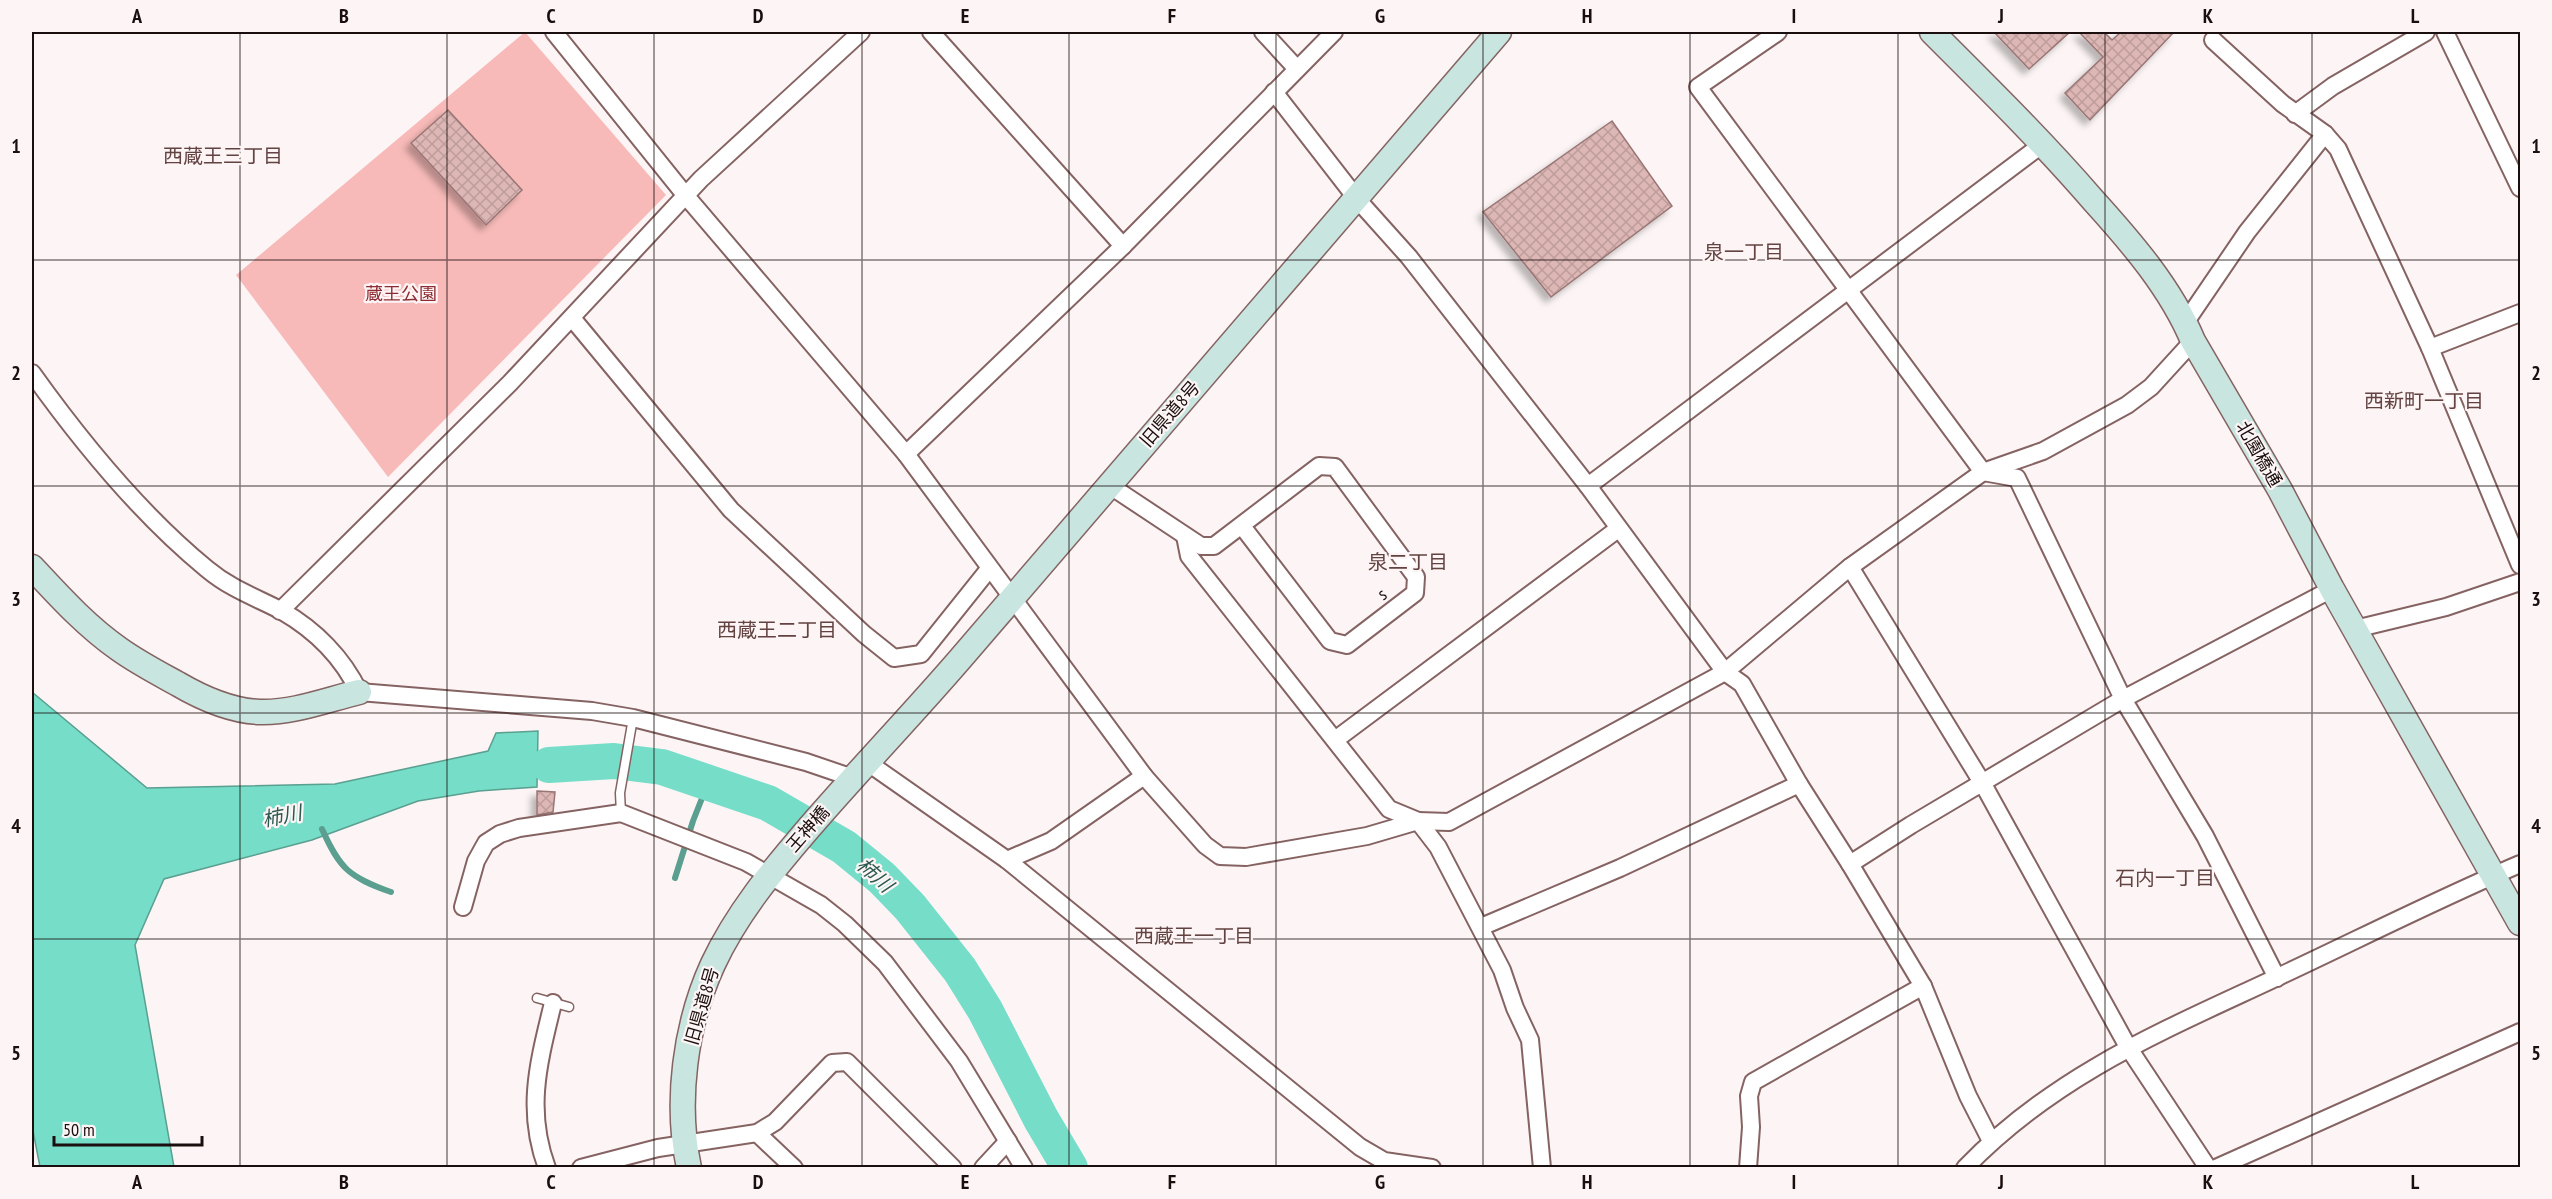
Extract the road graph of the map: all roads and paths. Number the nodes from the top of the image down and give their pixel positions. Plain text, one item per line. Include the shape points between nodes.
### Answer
1 (554, 32) edge
2 (861, 32) edge
3 (931, 32) edge
4 (1263, 32) edge
5 (1334, 32) edge
6 (1499, 32) edge
7 (1778, 32) edge
8 (1932, 32) edge
9 (2426, 32) edge
10 (2445, 32) edge
11 (2213, 40) dead end
12 (1297, 69) junction
13 (1274, 92) junction
14 (2295, 114) junction
15 (2325, 134) junction
16 (2044, 143) junction
17 (2520, 188) edge
18 (686, 196) junction
19 (1356, 199) junction
20 (1123, 246) junction
21 (1850, 290) junction
22 (2520, 313) edge
23 (572, 318) junction
24 (2189, 332) junction
25 (2430, 348) junction
26 (32, 373) edge
27 (906, 454) junction
28 (1983, 472) junction
29 (1109, 485) junction
30 (1588, 486) junction
31 (1242, 526) junction
32 (1618, 529) junction
33 (1185, 536) junction
34 (2520, 565) edge
35 (32, 567) edge
36 (1850, 567) junction
37 (989, 569) junction
38 (2520, 582) edge
39 (2332, 589) junction
40 (1013, 599) junction
41 (280, 610) junction
42 (2355, 629) junction
43 (1725, 672) junction
44 (358, 692) junction
45 (2123, 699) junction
46 (632, 725) junction
47 (1335, 740) junction
48 (1144, 776) junction
49 (853, 778) junction
50 (1799, 784) junction
51 (1983, 784) junction
52 (621, 813) junction
53 (1418, 821) junction
54 (1007, 860) junction
55 (1850, 864) junction
56 (2520, 864) edge
57 (774, 869) junction
58 (2495, 875) junction
59 (463, 907) dead end
60 (2520, 922) edge
61 (1481, 927) junction
62 (2277, 978) junction
63 (1923, 986) junction
64 (553, 1003) dead end
65 (2520, 1032) edge
66 (2128, 1047) junction
67 (757, 1132) junction
68 (1991, 1141) junction
69 (1008, 1142) junction
70 (684, 1144) junction
71 (547, 1167) edge
72 (580, 1167) edge
73 (689, 1167) edge
74 (794, 1167) edge
75 (953, 1167) edge
76 (983, 1167) edge
77 (1024, 1167) edge
78 (1432, 1167) edge
79 (1542, 1167) edge
80 (1748, 1167) edge
81 (1965, 1167) edge
82 (2208, 1167) edge
83 (2216, 1167) edge

1 - 18 street
2 - 18 street
3 - 20 street
4 - 12 street
5 - 12 street
6 - 19 street, 旧県道8号
7 - 21 street via 1698,87
8 - 16 street, 北園橋通
9 - 14 street via 2333,86
10 - 17 street
11 - 14 street
12 - 13 street
13 - 19 street
13 - 20 street
14 - 15 street
15 - 24 street via 2247,232
15 - 25 street via 2338,149
16 - 21 street
16 - 24 street, 北園橋通 via 2134,245
18 - 23 street
18 - 27 street
19 - 29 street, 旧県道8号
19 - 30 street via 1409,258
20 - 27 street
21 - 28 street
21 - 30 street
22 - 25 street
23 - 37 street via 731,510 894,658 921,654
23 - 41 street
24 - 28 street via 2151,387 2127,405 2043,452
24 - 39 street, 北園橋通
25 - 34 street
26 - 41 street via 130,496 182,546 232,587
27 - 37 street
28 - 36 street
28 - 45 street via 2018,478
29 - 33 street, s
29 - 40 street, 旧県道8号
30 - 32 street
31 - 31 street, s via 1319,466 1335,467 1416,577 1415,593 1347,645 1330,641
31 - 33 street, s via 1214,546 1201,546
32 - 43 street
32 - 47 street
33 - 47 street via 1189,556
35 - 44 street via 68,606 117,648 212,701 260,712 306,706
36 - 43 street
36 - 51 street
37 - 40 street
38 - 42 street via 2446,607
39 - 42 street, 北園橋通
39 - 45 street
40 - 48 street
40 - 49 street, 旧県道8号
41 - 44 street via 318,637 344,664
42 - 58 street, 北園橋通
43 - 50 street via 1742,684
43 - 53 street via 1449,822
44 - 46 street via 592,711
45 - 51 street
45 - 62 street via 2205,836
46 - 49 street via 806,762
46 - 52 lane via 620,793
47 - 53 street via 1389,809
48 - 53 street via 1197,838 1220,856 1246,857 1367,836
48 - 54 street via 1051,841
49 - 54 street
49 - 57 street, 王神橋
50 - 55 street
50 - 61 street via 1620,868
51 - 55 street
51 - 66 street
52 - 57 street
52 - 59 street via 500,834 486,843 476,861
53 - 61 street via 1438,847
54 - 78 street via 1360,1147 1384,1161
55 - 63 street
56 - 58 street
57 - 69 street via 846,924 885,963 959,1061
57 - 70 street, 旧県道8号 via 746,906 704,986 686,1066
58 - 60 street, 北園橋通
58 - 62 street
61 - 79 street via 1530,1040
62 - 66 street
63 - 68 street
63 - 80 street via 1753,1082 1749,1096
64 - 71 street via 536,1078 536,1131
65 - 83 street
66 - 68 street via 2039,1103
66 - 82 street
67 - 70 street
67 - 74 street
67 - 75 street via 775,1122 832,1063 847,1062
68 - 81 street
69 - 76 street
69 - 77 street
70 - 72 street
70 - 73 street, 旧県道8号

